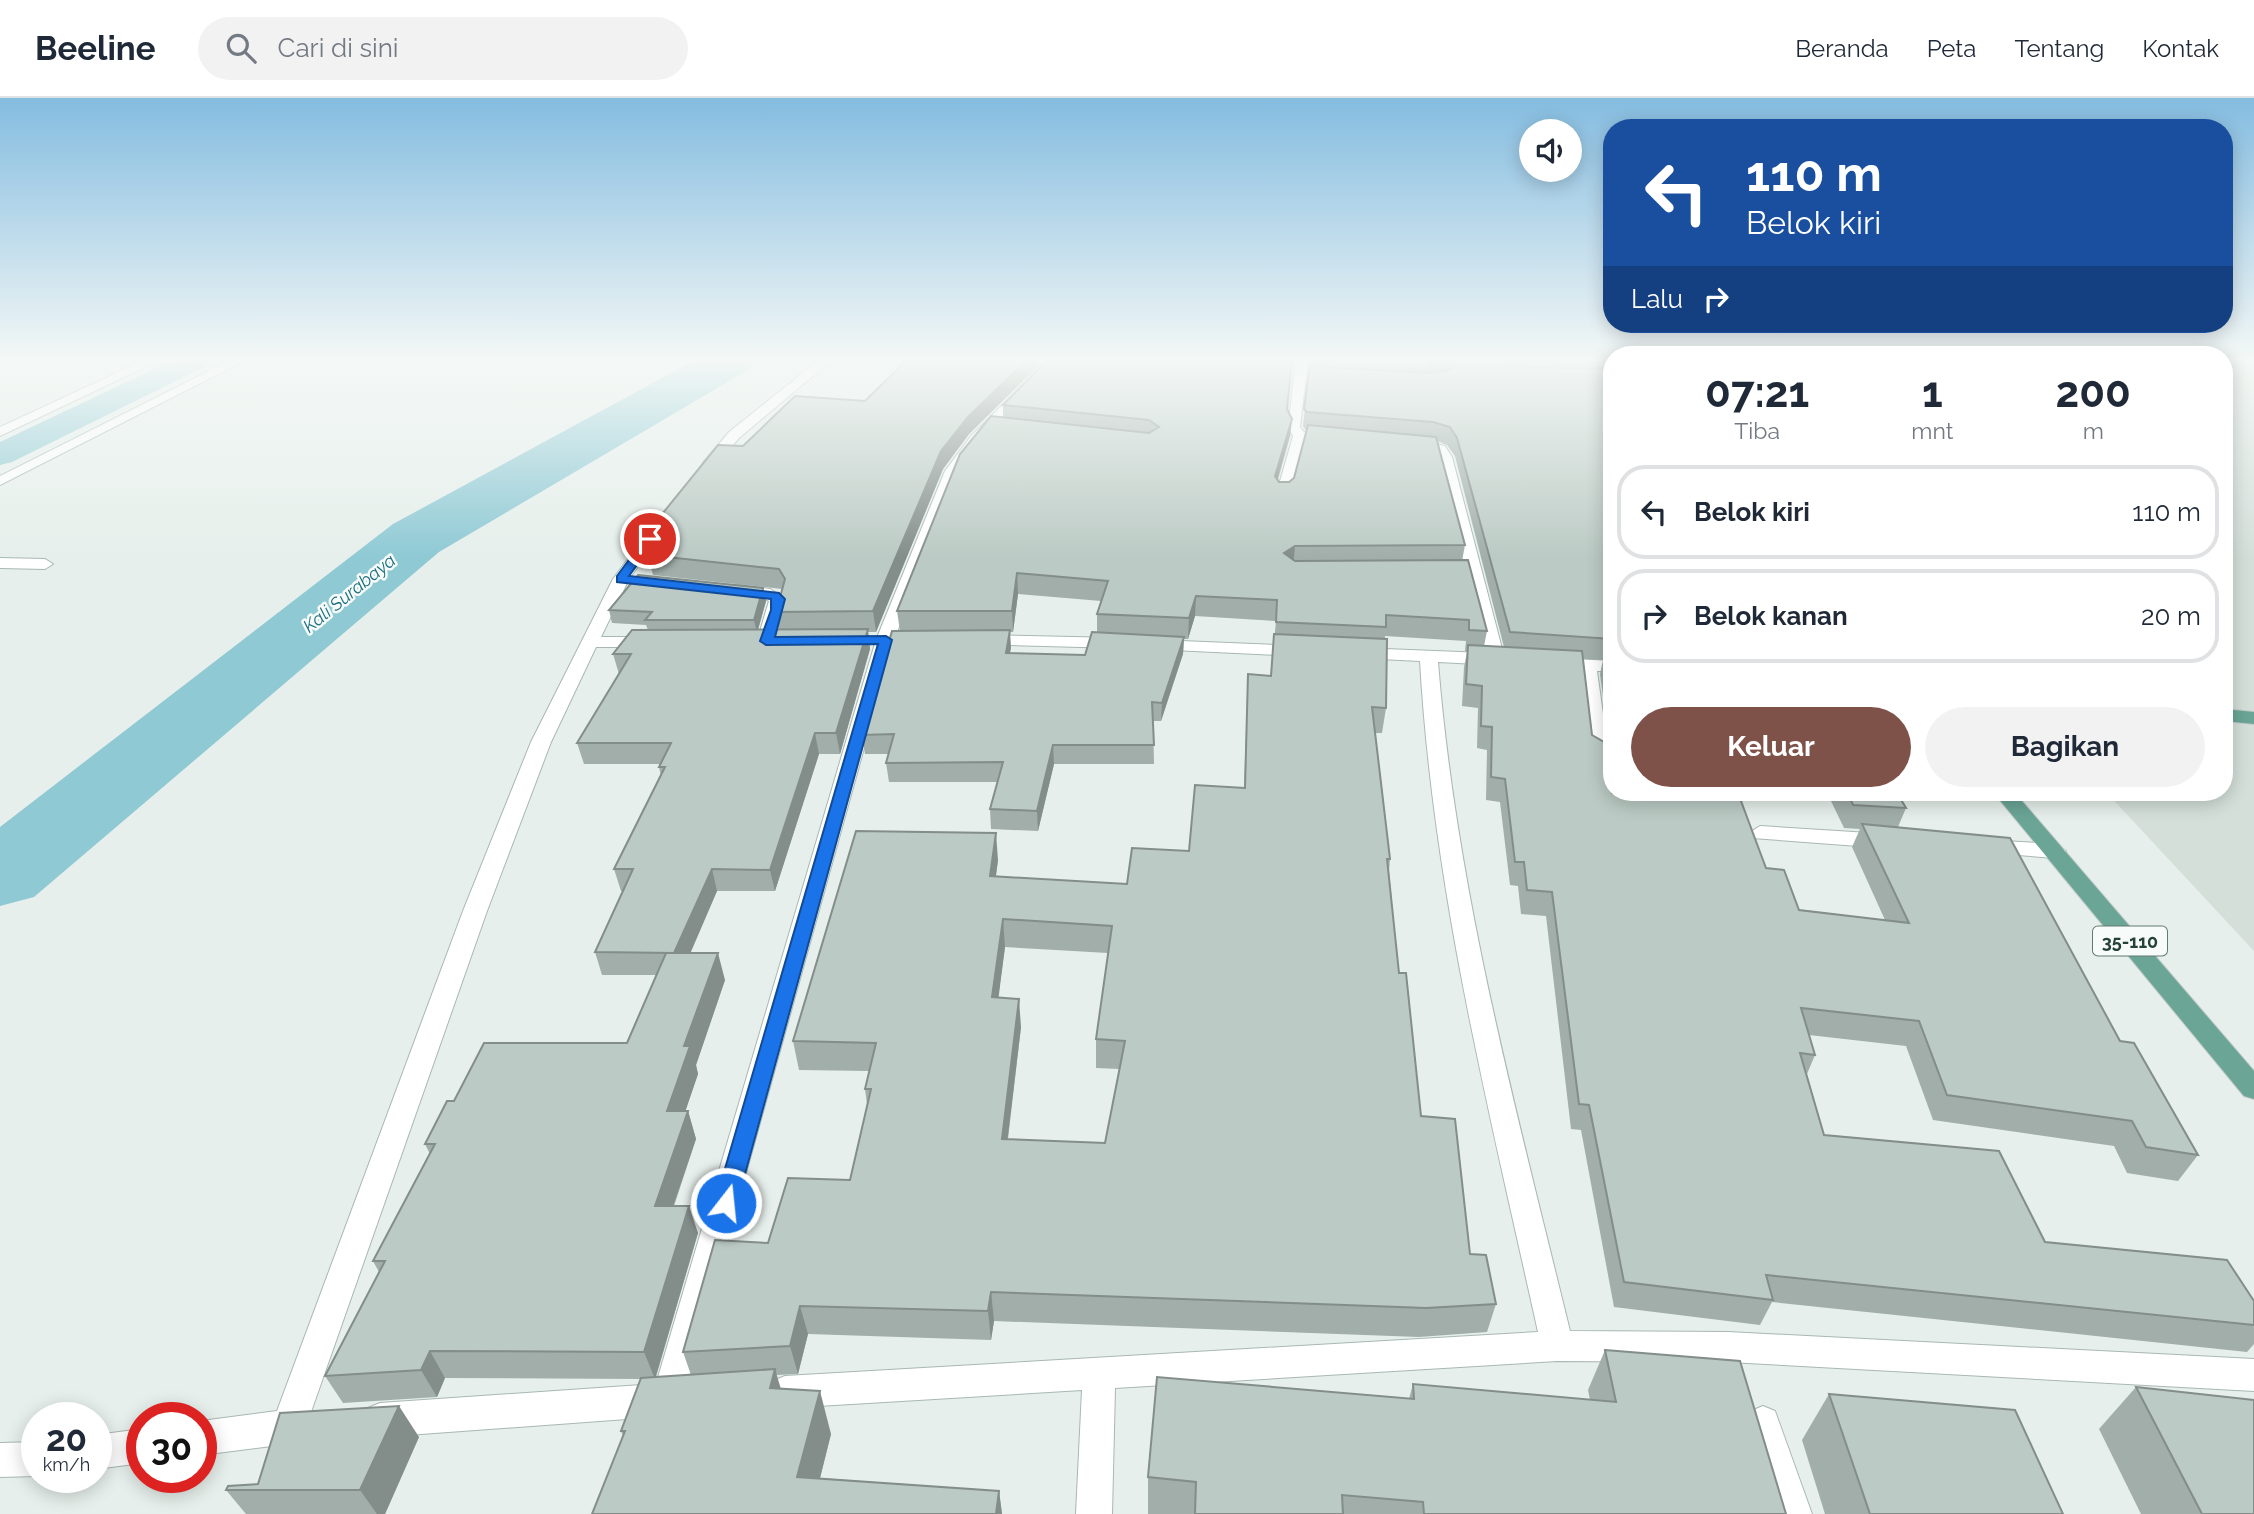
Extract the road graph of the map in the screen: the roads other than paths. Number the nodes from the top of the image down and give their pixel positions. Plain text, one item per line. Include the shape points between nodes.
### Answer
1 (109, 426) edge
2 (745, 426) edge
3 (997, 426) edge
4 (1294, 426) edge
5 (1300, 436) junction
6 (1353, 440) edge
7 (1394, 442) edge
8 (0, 481) edge
9 (695, 481) edge
10 (1283, 495) edge
11 (679, 500) edge
12 (0, 563) edge
13 (45, 564) dead end
14 (621, 579) junction
15 (647, 582) edge
16 (725, 589) edge
17 (969, 640) edge
18 (670, 641) edge
19 (766, 641) edge
20 (588, 642) junction
21 (1318, 651) edge
22 (1346, 653) edge
23 (1429, 656) junction
24 (1535, 662) edge
25 (1587, 665) junction
26 (1603, 666) edge
27 (2233, 716) edge
28 (2254, 718) edge
29 (1600, 757) edge
30 (2011, 801) edge
31 (1760, 833) dead end
32 (1907, 842) edge
33 (1961, 845) edge
34 (2055, 851) junction
35 (2254, 1089) edge
36 (1558, 1346) junction
37 (1099, 1372) junction
38 (2254, 1375) edge
39 (752, 1394) edge
40 (1763, 1423) dead end
41 (288, 1426) junction
42 (217, 1436) edge
43 (21, 1459) edge
44 (0, 1460) edge
45 (277, 1464) edge
46 (1094, 1514) edge
47 (1794, 1514) edge

1 - 8 street
2 - 9 street
3 - 41 street via 951,471 886,640 682,1399
4 - 5 street
5 - 6 street
5 - 10 street
7 - 23 street via 1430,446 1445,457 1468,573 1503,660
11 - 14 street
12 - 13 street
14 - 15 street
14 - 20 street
16 - 19 street via 764,592 778,599
17 - 21 street
18 - 20 street
20 - 41 street via 541,742 475,911
22 - 23 street
23 - 36 street via 1436,759 1453,869 1488,1048
24 - 25 street
25 - 26 street
25 - 29 street
27 - 28 main road
30 - 34 main road, 35-110
31 - 32 street
33 - 34 street
34 - 35 main road, 35-110
36 - 37 street
36 - 38 street via 1728,1347
37 - 39 street
37 - 46 street
40 - 47 street
41 - 42 street
41 - 45 street
43 - 44 street

